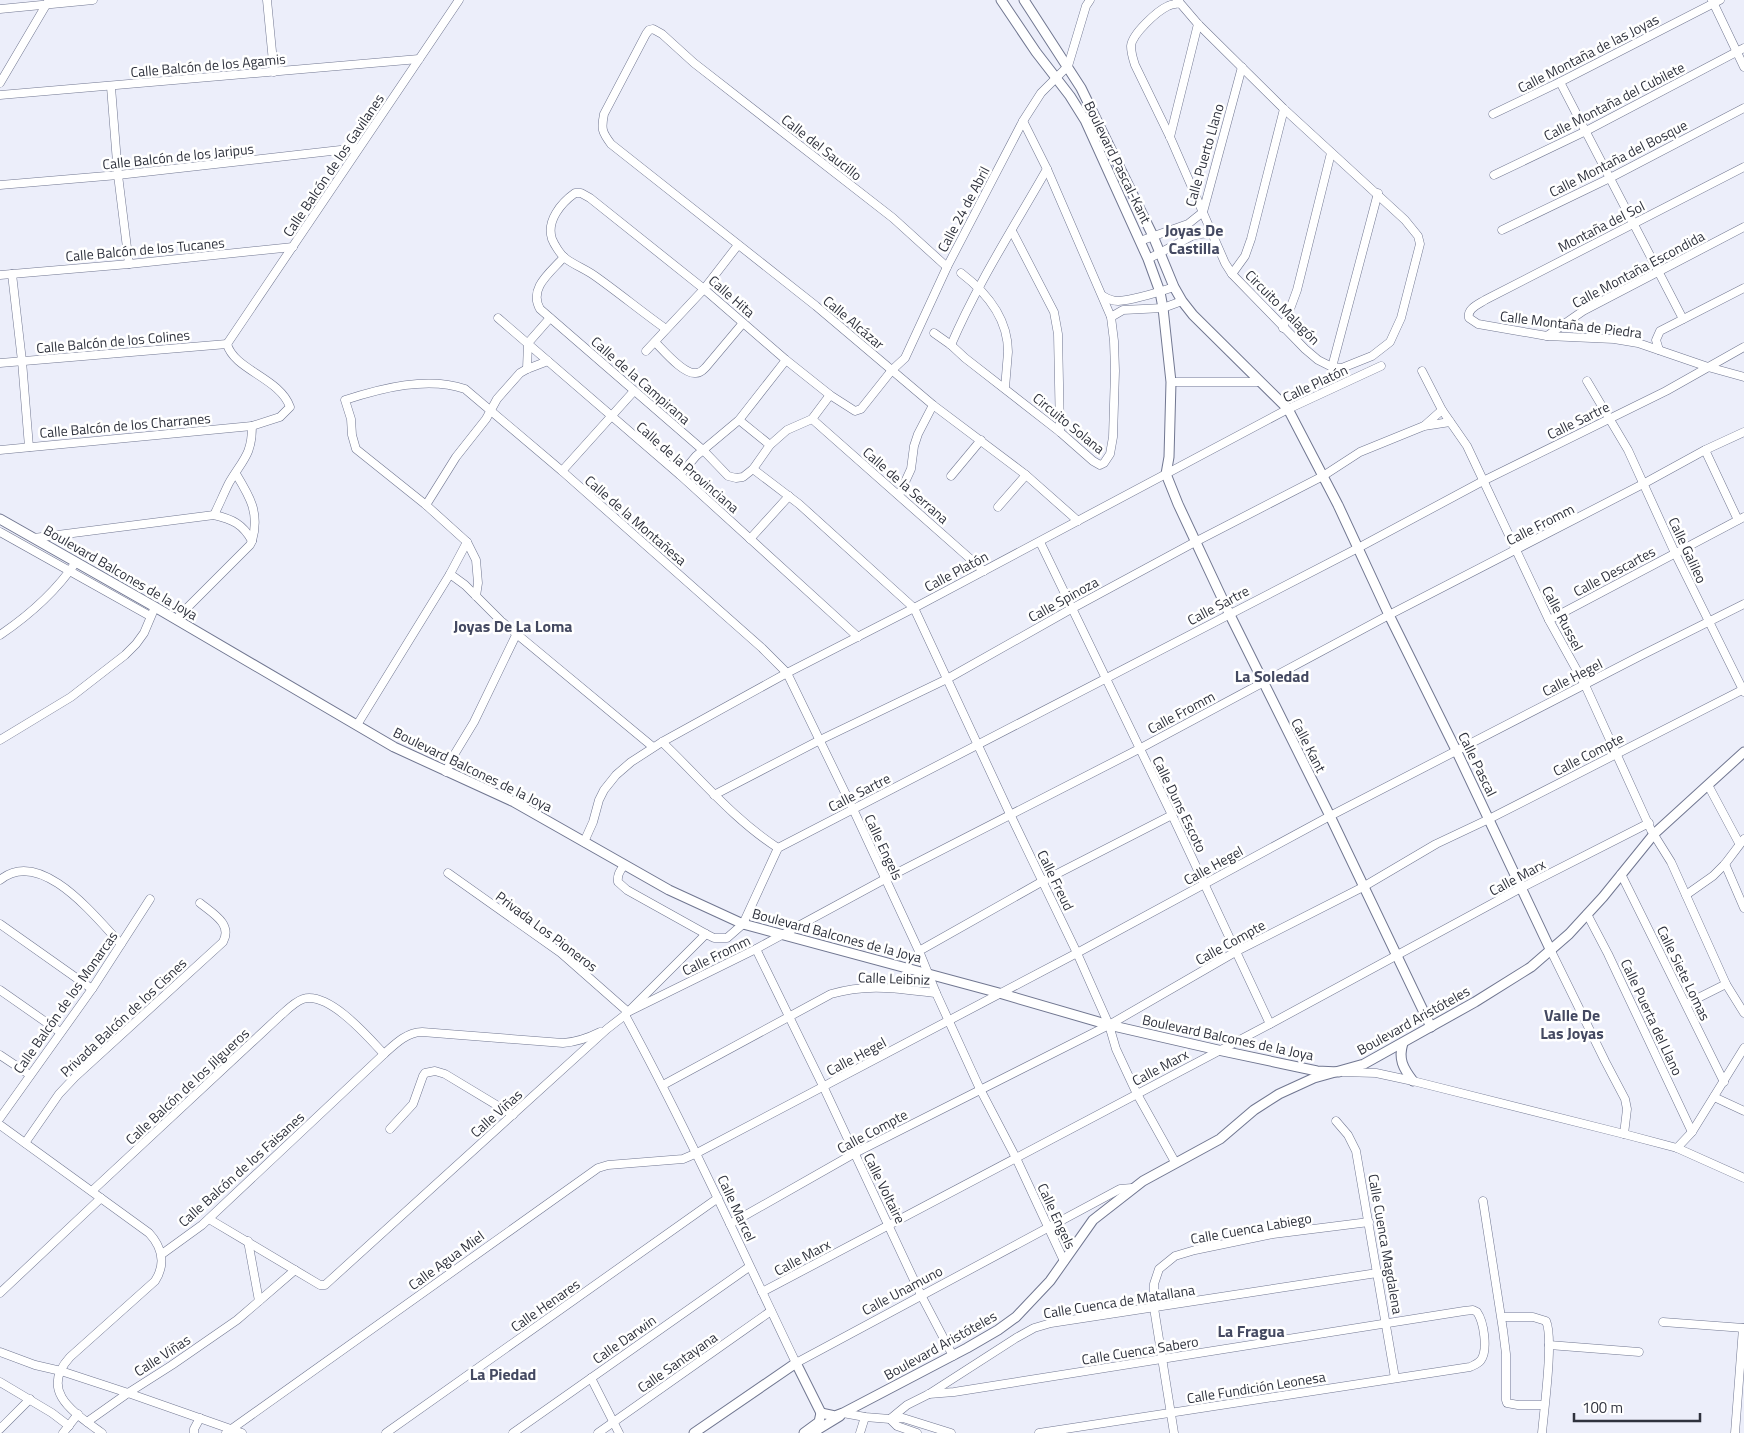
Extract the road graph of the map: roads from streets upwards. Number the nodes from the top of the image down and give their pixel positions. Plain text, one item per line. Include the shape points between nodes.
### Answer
1 (93, 0) edge
2 (267, 0) edge
3 (458, 0) edge
4 (1001, 0) edge
5 (1024, 0) edge
6 (1178, 1) edge
7 (1715, 1) edge
8 (48, 2) edge
9 (1086, 2) edge
10 (0, 9) edge
11 (1198, 24) junction
12 (1740, 50) edge
13 (419, 59) junction
14 (1068, 66) junction
15 (1242, 66) junction
16 (1744, 67) edge
17 (274, 72) junction
18 (1055, 78) junction
19 (1560, 82) junction
20 (0, 83) edge
21 (111, 87) junction
22 (0, 95) edge
23 (1744, 108) edge
24 (1284, 109) junction
25 (1494, 114) dead end
26 (1023, 121) junction
27 (1586, 131) junction
28 (1170, 137) junction
29 (611, 144) joint
30 (358, 148) junction
31 (1331, 152) junction
32 (1744, 167) edge
33 (1047, 169) junction
34 (118, 175) junction
35 (1494, 175) dead end
36 (1610, 178) junction
37 (0, 185) edge
38 (1378, 193) junction
39 (1203, 212) junction
40 (1634, 224) junction
41 (1744, 227) edge
42 (1502, 230) dead end
43 (1012, 231) junction
44 (1213, 233) junction
45 (1153, 236) junction
46 (1140, 241) junction
47 (738, 245) junction
48 (292, 247) junction
49 (1160, 254) junction
50 (564, 257) junction
51 (1148, 259) junction
52 (129, 264) junction
53 (947, 267) junction
54 (1658, 272) junction
55 (961, 273) dead end
56 (0, 274) edge
57 (12, 274) junction
58 (1232, 274) junction
59 (979, 287) junction
60 (1174, 287) junction
61 (1744, 288) edge
62 (704, 289) junction
63 (1160, 292) junction
64 (1103, 296) junction
65 (1182, 301) junction
66 (1163, 308) junction
67 (1470, 310) joint
68 (1111, 317) junction
69 (498, 318) dead end
70 (550, 318) junction
71 (1683, 319) junction
72 (743, 323) junction
73 (1283, 328) junction
74 (666, 329) junction
75 (934, 333) dead end
76 (1546, 336) junction
77 (655, 342) junction
78 (528, 343) junction
79 (227, 344) junction
80 (951, 345) junction
81 (1744, 347) edge
82 (1659, 350) junction
83 (646, 351) dead end
84 (786, 360) junction
85 (22, 361) junction
86 (548, 361) junction
87 (0, 363) edge
88 (1381, 366) dead end
89 (1332, 367) junction
90 (1708, 367) junction
91 (527, 369) junction
92 (892, 370) junction
93 (1422, 371) dead end
94 (1744, 377) edge
95 (1587, 381) dead end
96 (1171, 382) junction
97 (1260, 382) junction
98 (1004, 388) junction
99 (634, 391) junction
100 (830, 395) junction
101 (865, 404) joint
102 (933, 405) junction
103 (1288, 409) junction
104 (1442, 410) junction
105 (491, 411) junction
106 (611, 416) junction
107 (1609, 418) junction
108 (812, 419) junction
109 (739, 420) junction
110 (1450, 422) junction
111 (252, 426) junction
112 (1424, 426) junction
113 (1060, 432) junction
114 (1744, 432) edge
115 (980, 440) junction
116 (770, 446) junction
117 (29, 447) junction
118 (0, 450) edge
119 (1706, 450) junction
120 (704, 451) junction
121 (752, 469) junction
122 (562, 471) junction
123 (236, 474) junction
124 (1166, 474) junction
125 (680, 475) junction
126 (951, 476) dead end
127 (1026, 476) junction
128 (1323, 476) junction
129 (1483, 481) junction
130 (1643, 484) junction
131 (899, 495) junction
132 (789, 496) junction
133 (426, 505) junction
134 (998, 507) dead end
135 (214, 515) junction
136 (0, 519) edge
137 (1741, 519) edge
138 (1078, 521) junction
139 (0, 532) edge
140 (34, 538) junction
141 (750, 539) junction
142 (252, 541) junction
143 (468, 542) junction
144 (1040, 542) junction
145 (1195, 542) junction
146 (1358, 548) junction
147 (1516, 551) junction
148 (1675, 553) junction
149 (76, 562) junction
150 (984, 571) junction
151 (69, 572) junction
152 (450, 574) junction
153 (476, 596) junction
154 (1744, 604) edge
155 (155, 607) junction
156 (914, 608) junction
157 (1071, 609) junction
158 (1229, 613) junction
159 (1389, 614) junction
160 (150, 616) junction
161 (176, 619) junction
162 (1550, 620) junction
163 (1709, 622) junction
164 (517, 633) junction
165 (0, 635) edge
166 (858, 637) junction
167 (787, 673) junction
168 (947, 679) junction
169 (1105, 679) junction
170 (1263, 683) junction
171 (1585, 685) junction
172 (1744, 690) edge
173 (357, 725) junction
174 (0, 740) edge
175 (820, 740) junction
176 (662, 742) junction
177 (978, 745) junction
178 (653, 747) junction
179 (1139, 749) junction
180 (1456, 750) junction
181 (1744, 752) edge
182 (1617, 754) junction
183 (446, 772) junction
184 (1708, 785) junction
185 (714, 795) junction
186 (853, 809) junction
187 (1010, 814) junction
188 (1172, 815) junction
189 (1330, 816) junction
190 (1489, 819) junction
191 (1649, 823) junction
192 (1654, 834) junction
193 (1742, 841) edge
194 (584, 842) junction
195 (778, 848) junction
196 (1725, 864) junction
197 (624, 865) junction
198 (448, 873) dead end
199 (1622, 874) junction
200 (885, 879) junction
201 (0, 880) edge
202 (1043, 881) junction
203 (1204, 884) junction
204 (1363, 887) junction
205 (1521, 888) junction
206 (1686, 895) junction
207 (150, 900) dead end
208 (200, 903) dead end
209 (1744, 908) edge
210 (1587, 914) junction
211 (0, 924) edge
212 (743, 924) junction
213 (706, 934) junction
214 (782, 935) junction
215 (121, 944) junction
216 (756, 949) junction
217 (919, 951) junction
218 (1551, 951) junction
219 (1237, 952) junction
220 (1077, 953) junction
221 (1396, 955) junction
222 (927, 974) junction
223 (1726, 984) junction
224 (92, 989) junction
225 (0, 990) edge
226 (936, 993) junction
227 (999, 993) junction
228 (1686, 1004) junction
229 (1744, 1013) edge
230 (627, 1014) junction
231 (790, 1017) junction
232 (949, 1021) junction
233 (1270, 1024) junction
234 (1108, 1025) junction
235 (1431, 1027) junction
236 (607, 1029) junction
237 (60, 1032) junction
238 (1403, 1043) junction
239 (1218, 1050) junction
240 (1743, 1052) edge
241 (384, 1054) junction
242 (0, 1055) edge
243 (1339, 1072) junction
244 (30, 1074) junction
245 (1414, 1081) junction
246 (1724, 1082) junction
247 (663, 1085) junction
248 (824, 1088) junction
249 (980, 1089) junction
250 (1137, 1094) junction
251 (1714, 1097) junction
252 (1744, 1111) edge
253 (513, 1115) junction
254 (0, 1118) edge
255 (1336, 1121) dead end
256 (0, 1126) edge
257 (390, 1129) dead end
258 (1692, 1132) junction
259 (1624, 1134) junction
260 (25, 1143) junction
261 (1677, 1148) junction
262 (697, 1153) junction
263 (854, 1153) junction
264 (1016, 1158) junction
265 (1175, 1162) junction
266 (1744, 1178) edge
267 (1132, 1188) junction
268 (92, 1191) junction
269 (101, 1198) junction
270 (718, 1198) junction
271 (1483, 1200) dead end
272 (209, 1218) junction
273 (1369, 1222) junction
274 (730, 1224) junction
275 (889, 1225) junction
276 (1048, 1227) junction
277 (248, 1242) junction
278 (162, 1254) junction
279 (1064, 1260) junction
280 (750, 1267) junction
281 (295, 1270) junction
282 (1377, 1274) junction
283 (762, 1292) junction
284 (0, 1294) edge
285 (921, 1295) junction
286 (259, 1301) junction
287 (1154, 1308) junction
288 (771, 1312) junction
289 (1502, 1317) junction
290 (1663, 1322) dead end
291 (1387, 1324) junction
292 (1743, 1328) edge
293 (1549, 1345) junction
294 (1743, 1345) edge
295 (0, 1352) edge
296 (1639, 1352) dead end
297 (952, 1356) junction
298 (1163, 1360) junction
299 (796, 1363) junction
300 (1476, 1365) joint
301 (60, 1371) junction
302 (591, 1378) junction
303 (1395, 1378) junction
304 (0, 1382) edge
305 (128, 1393) junction
306 (929, 1394) junction
307 (30, 1399) junction
308 (1544, 1405) junction
309 (1171, 1412) junction
310 (821, 1413) junction
311 (843, 1413) junction
312 (78, 1414) junction
313 (865, 1417) junction
314 (200, 1418) junction
315 (890, 1419) junction
316 (87, 1422) junction
317 (613, 1422) junction
318 (1740, 1424) edge
319 (0, 1429) edge
320 (66, 1430) edge
321 (228, 1431) edge
322 (102, 1433) edge
323 (194, 1433) edge
324 (242, 1433) edge
325 (386, 1433) edge
326 (513, 1433) edge
327 (598, 1433) edge
328 (619, 1433) edge
329 (694, 1433) edge
330 (804, 1433) edge
331 (812, 1433) edge
332 (860, 1433) edge
333 (916, 1433) edge
334 (950, 1433) edge
335 (1039, 1433) edge
336 (1174, 1433) edge
337 (1542, 1433) edge
338 (1735, 1433) edge

1 - 8 street
2 - 17 street
3 - 13 street, Calle Balcón de los Gavilanes
4 - 18 street, Boulevard Pascal-Kant
5 - 14 street, Boulevard Pascal-Kant
6 - 11 street, Circuito Malagón
6 - 28 street, Circuito Malagón via 1142,27 1131,44 1135,65
7 - 12 street
7 - 19 street, Calle Montaña de las Joyas
8 - 10 street
8 - 20 street
9 - 14 street
11 - 15 street, Circuito Malagón
11 - 28 street
12 - 16 street
12 - 27 street, Calle Montaña del Cubilete
13 - 17 street, Calle Balcón de los Agamis
13 - 30 street, Calle Balcón de los Gavilanes
14 - 18 street, Calle 24 de Abril
14 - 45 street, Boulevard Pascal-Kant via 1095,114
15 - 24 street, Circuito Malagón
15 - 39 street, Calle Puerto Llano
17 - 21 street, Calle Balcón de los Agamis
18 - 26 street, Calle 24 de Abril
18 - 46 street, Boulevard Pascal-Kant via 1085,120
19 - 25 street, Calle Montaña de las Joyas
19 - 27 street
21 - 22 street, Calle Balcón de los Agamis
21 - 34 street
23 - 36 street, Calle Montaña del Bosque
24 - 31 street, Circuito Malagón
24 - 58 street via 1251,239 1245,256
26 - 33 street, Circuito Solana
26 - 53 street, Calle 24 de Abril
27 - 35 street, Calle Montaña del Cubilete
27 - 36 street
28 - 39 street, Circuito Malagón
29 - 47 street, Calle Alcázar
29 - 53 street, Calle del Saucillo via 601,127 604,114 646,34 649,30 658,30 893,218
30 - 34 street, Calle Balcón de los Jaripus
30 - 48 street, Calle Balcón de los Gavilanes
31 - 38 street, Circuito Malagón
31 - 73 street via 1297,290
32 - 40 street, Montaña del Sol
33 - 43 street
33 - 64 street, Circuito Solana
34 - 37 street, Calle Balcón de los Jaripus
34 - 52 street
36 - 40 street
36 - 42 street, Calle Montaña del Bosque
38 - 89 street
38 - 89 street, Circuito Malagón via 1418,236 1417,258 1401,318 1390,342 1356,364
39 - 44 street, Circuito Malagón
39 - 45 street, Calle Puerto Llano via 1188,224
40 - 54 street
40 - 67 street, Montaña del Sol
41 - 54 street, Calle Montaña Escondida
43 - 59 street
43 - 113 street via 1054,312 1058,334
44 - 49 street via 1192,236
44 - 58 street, Circuito Malagón via 1219,252
45 - 46 street, Calle Puerto Llano
45 - 49 street, Boulevard Pascal-Kant
46 - 51 street, Boulevard Pascal-Kant
47 - 62 street
47 - 92 street, Calle Alcázar
48 - 52 street, Calle Balcón de los Tucanes
48 - 79 street, Calle Balcón de los Gavilanes
49 - 51 street
49 - 60 street, Boulevard Pascal-Kant
50 - 62 street, Calle Hita via 552,238 553,218 567,199 574,193 581,193
50 - 70 street, Calle de la Campirana via 537,289 538,305
50 - 74 street via 594,275
51 - 63 street, Boulevard Pascal-Kant
52 - 57 street, Calle Balcón de los Tucanes
53 - 92 street, Calle 24 de Abril via 911,346
54 - 71 street
54 - 76 street, Calle Montaña Escondida via 1570,318
55 - 59 street
56 - 57 street, Calle Balcón de los Tucanes
57 - 85 street
58 - 73 street, Circuito Malagón
59 - 80 street
59 - 98 street via 994,306 1006,337 1008,351
60 - 63 street
60 - 65 street, Boulevard Pascal-Kant
61 - 71 street
62 - 72 street, Calle Hita
62 - 74 street
63 - 64 street via 1118,301
63 - 66 street, Boulevard Pascal-Kant
64 - 68 street, Circuito Solana
65 - 66 street
65 - 97 street, Boulevard Pascal-Kant
66 - 68 street via 1122,310
66 - 96 street, Boulevard Pascal-Kant
67 - 76 street, Calle Montaña de Piedra via 1469,318 1478,324
68 - 113 street, Circuito Solana via 1114,371 1110,454 1104,463 1097,464
69 - 78 street, Calle de la Provinciana
70 - 78 street
70 - 99 street, Calle de la Campirana
71 - 82 street via 1660,331 1656,340
72 - 77 street via 695,374 686,371
72 - 84 street, Calle Hita
73 - 89 street, Circuito Malagón via 1318,360
74 - 77 street
75 - 80 street, Circuito Solana
76 - 82 street, Calle Montaña de Piedra via 1614,339
77 - 83 street
78 - 86 street, Calle de la Provinciana
78 - 91 street
79 - 85 street, Calle Balcón de los Colines
79 - 111 street, Calle Balcón de los Charranes via 237,360 264,377 287,398 290,407 280,417
80 - 98 street, Circuito Solana
81 - 90 street, Calle Sartre
82 - 90 street, Calle Montaña de Piedra
84 - 100 street, Calle Hita
84 - 109 street
85 - 87 street, Calle Balcón de los Colines
85 - 117 street
86 - 91 street
86 - 106 street, Calle de la Provinciana
88 - 103 street, Calle Platón
90 - 94 street, Calle Montaña de Piedra
90 - 107 street, Calle Sartre
91 - 105 street via 497,399
92 - 101 street, Calle 24 de Abril
92 - 102 street, Calle Alcázar
93 - 104 street, Calle Russel
95 - 107 street, Calle Galileo
96 - 97 street
96 - 124 street, Boulevard Pascal-Kant
97 - 103 street, Boulevard Pascal-Kant
98 - 113 street, Circuito Solana
99 - 106 street
99 - 120 street, Calle de la Campirana
100 - 101 street, Calle Hita via 855,411
100 - 108 street
102 - 115 street, Calle Alcázar
102 - 131 street via 918,434 911,469
103 - 124 street, Calle Platón
103 - 128 street, Calle Pascal
104 - 110 street, Calle Russel
104 - 112 street, Calle Spinoza
105 - 122 street, Calle de la Montañesa
105 - 133 street via 456,457
105 - 133 street, Calle de la Montañesa via 465,388 428,382 346,400 356,449
106 - 122 street
106 - 125 street, Calle de la Provinciana
107 - 129 street, Calle Sartre
107 - 130 street, Calle Galileo
108 - 116 street via 787,430
108 - 131 street, Calle de la Serrana
109 - 116 street
109 - 120 street
110 - 112 street, Calle Spinoza
110 - 129 street, Calle Russel via 1467,446
111 - 117 street, Calle Balcón de los Charranes
111 - 123 street via 249,452
112 - 128 street, Calle Spinoza via 1360,452
114 - 119 street, Calle Fromm
115 - 126 street
115 - 127 street, Calle Alcázar
116 - 121 street
117 - 118 street, Calle Balcón de los Charranes
119 - 130 street, Calle Fromm
119 - 137 street
120 - 121 street, Calle de la Campirana via 728,476 743,477
120 - 125 street
121 - 132 street
122 - 167 street, Calle de la Montañesa
123 - 135 street
123 - 142 street via 256,518
124 - 138 street, Calle Platón
124 - 145 street, Calle Kant
125 - 141 street, Calle de la Provinciana
127 - 134 street
127 - 138 street, Calle Alcázar
128 - 145 street, Calle Spinoza
128 - 146 street, Calle Pascal
129 - 146 street, Calle Sartre
129 - 147 street, Calle Russel
130 - 147 street, Calle Fromm
130 - 148 street, Calle Galileo
131 - 150 street, Calle de la Serrana
132 - 141 street
132 - 156 street
133 - 143 street
135 - 140 street
135 - 142 street via 236,522
136 - 140 street, Boulevard Balcones de la Joya
137 - 148 street, Calle Descartes
138 - 144 street, Calle Platón
139 - 151 street, Boulevard Balcones de la Joya
140 - 149 street, Boulevard Balcones de la Joya
141 - 166 street, Calle de la Provinciana
142 - 161 street
143 - 152 street
143 - 153 street via 476,560
144 - 150 street, Calle Platón
144 - 157 street, Calle Duns Escoto
145 - 157 street, Calle Spinoza
145 - 158 street, Calle Kant
146 - 158 street, Calle Sartre
146 - 159 street, Calle Pascal
147 - 159 street, Calle Fromm
147 - 162 street, Calle Russel
148 - 162 street, Calle Descartes
148 - 163 street, Calle Galileo
149 - 151 street
149 - 155 street, Boulevard Balcones de la Joya
150 - 156 street, Calle Platón
151 - 160 street, Boulevard Balcones de la Joya
151 - 165 street via 53,590
152 - 153 street
152 - 173 street
153 - 164 street
154 - 163 street, Calle Hegel
155 - 160 street
155 - 161 street, Boulevard Balcones de la Joya
156 - 166 street, Calle Platón
156 - 168 street, Calle Freud
157 - 168 street, Calle Spinoza
157 - 169 street, Calle Duns Escoto
158 - 169 street, Calle Sartre
158 - 170 street, Calle Kant
159 - 170 street, Calle Fromm
159 - 180 street, Calle Pascal
160 - 174 street via 136,644 101,675
161 - 173 street, Boulevard Balcones de la Joya
162 - 171 street, Calle Russel
163 - 171 street, Calle Hegel
163 - 172 street, Calle Galileo
164 - 178 street
164 - 183 street
166 - 167 street, Calle Platón
167 - 175 street, Calle Engels
167 - 176 street, Calle Platón
168 - 175 street, Calle Spinoza
168 - 177 street, Calle Freud
169 - 177 street, Calle Sartre
169 - 179 street, Calle Duns Escoto
170 - 179 street, Calle Fromm
170 - 189 street, Calle Kant
171 - 180 street, Calle Hegel
171 - 182 street, Calle Russel
172 - 182 street, Calle Compte
173 - 183 street, Boulevard Balcones de la Joya
175 - 185 street, Calle Spinoza
175 - 186 street, Calle Engels
176 - 178 street, Calle Platón
176 - 185 street
177 - 186 street, Calle Sartre
177 - 187 street, Calle Freud
178 - 194 street, Calle Platón via 616,775 604,790
179 - 187 street, Calle Fromm
179 - 188 street, Calle Duns Escoto
180 - 189 street, Calle Hegel
180 - 190 street, Calle Pascal
181 - 184 street, Boulevard Aristóteles
182 - 190 street, Calle Compte
182 - 191 street, Calle Russel
183 - 194 street, Boulevard Balcones de la Joya via 514,802
184 - 192 street, Boulevard Aristóteles
184 - 193 street
185 - 195 street via 757,834
186 - 195 street, Calle Sartre
186 - 200 street, Calle Engels
187 - 200 street, Calle Fromm
187 - 202 street, Calle Freud
188 - 202 street, Calle Leibniz
188 - 203 street, Calle Duns Escoto
189 - 203 street, Calle Hegel
189 - 204 street, Calle Kant
190 - 204 street, Calle Compte via 1436,844
190 - 205 street, Calle Pascal
191 - 192 street, Calle Russel
191 - 205 street, Calle Marx
192 - 199 street, Boulevard Aristóteles
192 - 206 street, Calle Russel
193 - 196 street
194 - 197 street, Boulevard Balcones de la Joya
195 - 212 street
196 - 206 street
196 - 209 street
197 - 212 street, Boulevard Balcones de la Joya
197 - 213 street via 618,873 618,882 622,886
198 - 230 street, Privada Los Pioneros via 561,953
199 - 210 street, Boulevard Aristóteles
199 - 228 street, Calle Siete Lomas
200 - 214 street, Calle Fromm
200 - 217 street, Calle Engels
201 - 215 street via 20,871 51,879 74,894
202 - 217 street, Calle Leibniz
202 - 220 street, Calle Freud
203 - 219 street, Calle Duns Escoto
203 - 220 street, Calle Hegel
204 - 219 street, Calle Compte
204 - 221 street, Calle Kant
205 - 218 street, Calle Pascal
205 - 221 street, Calle Marx
206 - 223 street, Calle Russel
207 - 215 street, Calle Balcón de los Monarcas
208 - 260 street, Privada Balcón de los Cisnes via 220,920 226,929 225,938 75,1077
210 - 218 street, Boulevard Aristóteles
210 - 258 street, Calle Puerta del Llano
211 - 224 street
212 - 213 street via 727,938
212 - 214 street, Boulevard Balcones de la Joya
213 - 230 street, Calle Viñas
214 - 216 street, Calle Fromm
214 - 222 street, Boulevard Balcones de la Joya
215 - 224 street, Calle Balcón de los Monarcas
216 - 230 street, Calle Fromm
216 - 231 street, Calle Voltaire
217 - 222 street, Calle Leibniz
218 - 235 street, Boulevard Aristóteles via 1509,981
218 - 259 street, Calle Pascal via 1625,1099
219 - 233 street, Calle Duns Escoto
219 - 234 street, Calle Compte
220 - 227 street, Calle Hegel
220 - 234 street, Calle Freud
221 - 233 street, Calle Marx
221 - 235 street, Calle Kant
222 - 226 street, Calle Leibniz
222 - 227 street, Boulevard Balcones de la Joya
223 - 228 street
223 - 229 street, Calle Russel
224 - 237 street, Calle Balcón de los Monarcas
225 - 237 street
226 - 231 street, Calle Leibniz via 852,988 831,994
226 - 232 street, Calle Engels
227 - 232 street, Calle Hegel
227 - 234 street, Boulevard Balcones de la Joya
228 - 246 street, Calle Siete Lomas
230 - 236 street, Calle Viñas
230 - 247 street, Calle Marcel
231 - 247 street, Calle Leibniz
231 - 248 street, Calle Voltaire
232 - 248 street, Calle Hegel
232 - 249 street, Calle Engels
233 - 239 street, Calle Marx
234 - 239 street, Boulevard Balcones de la Joya
234 - 249 street, Calle Compte
234 - 250 street, Calle Freud
235 - 238 street, Boulevard Aristóteles
236 - 241 street, Calle Balcón de los Faisanes via 574,1042 415,1032
236 - 253 street, Calle Viñas
237 - 244 street, Calle Balcón de los Monarcas
238 - 243 street, Boulevard Aristóteles via 1364,1064
238 - 245 street via 1402,1062
239 - 243 street, Boulevard Balcones de la Joya
239 - 250 street, Calle Marx
240 - 246 street
241 - 268 street, Calle Balcón de los Jilgueros via 334,1007 309,998 300,1000
241 - 272 street, Calle Balcón de los Faisanes
242 - 244 street
243 - 245 street, Boulevard Balcones de la Joya via 1376,1073
243 - 265 street, Boulevard Aristóteles via 1314,1078 1279,1094 1220,1139
244 - 254 street, Calle Balcón de los Monarcas
245 - 259 street, Boulevard Balcones de la Joya
246 - 251 street
247 - 262 street, Calle Marcel
248 - 262 street, Calle Hegel
248 - 263 street, Calle Voltaire
249 - 263 street, Calle Compte
249 - 264 street, Calle Engels
250 - 264 street, Calle Marx
250 - 265 street, Calle Freud
251 - 252 street
251 - 258 street
253 - 257 street via 435,1070 425,1073 413,1104
253 - 281 street, Calle Viñas via 327,1284 320,1284
255 - 273 street, Calle Cuenca Magdalena via 1348,1134 1356,1151
256 - 260 street
258 - 261 street
259 - 261 street, Boulevard Balcones de la Joya
260 - 268 street
261 - 266 street, Boulevard Balcones de la Joya
262 - 270 street, Calle Marcel
262 - 321 street, Calle Agua Miel via 683,1158 608,1165 590,1172
263 - 274 street, Calle Compte
263 - 275 street, Calle Voltaire
264 - 275 street, Calle Marx
264 - 276 street, Calle Engels
265 - 267 street, Boulevard Aristóteles
267 - 276 street, Calle Unamuno via 1120,1189
267 - 279 street, Boulevard Aristóteles via 1094,1220
268 - 269 street
269 - 278 street via 150,1233
269 - 284 street
270 - 274 street, Calle Marcel
270 - 325 street, Calle Henares
271 - 289 street
272 - 277 street, Calle Viñas
272 - 278 street, Calle Balcón de los Faisanes
273 - 282 street, Calle Cuenca Magdalena
273 - 287 street, Calle Cuenca Labiego via 1273,1234 1175,1256 1156,1277
274 - 280 street, Calle Marcel
275 - 283 street, Calle Marx
275 - 285 street, Calle Voltaire
276 - 279 street, Calle Engels
276 - 285 street, Calle Unamuno
277 - 281 street, Calle Viñas
277 - 286 street
278 - 301 street via 161,1269 155,1281 70,1357
279 - 297 street, Boulevard Aristóteles via 1050,1281 1016,1317
280 - 283 street, Calle Marcel
280 - 302 street, Calle Darwin
281 - 286 street, Calle Viñas
282 - 287 street, Calle Cuenca de Matallana
282 - 291 street, Calle Cuenca Magdalena
283 - 288 street, Calle Marcel
285 - 297 street, Calle Voltaire
285 - 299 street, Calle Unamuno
286 - 305 street, Calle Viñas
287 - 298 street, Calle Cuenca Labiego
287 - 306 street, Calle Cuenca de Matallana via 1034,1328
288 - 299 street, Calle Marcel
288 - 317 street, Calle Santayana
289 - 293 street via 1533,1317 1546,1321
289 - 308 street via 1507,1403
290 - 292 street
291 - 298 street, Calle Cuenca Sabero
291 - 300 street, Calle Cuenca Sabero via 1473,1310 1479,1315 1485,1340 1483,1358
291 - 303 street, Calle Cuenca Magdalena
292 - 294 street
293 - 296 street
293 - 308 street
294 - 318 street
295 - 301 street
297 - 311 street, Boulevard Aristóteles
298 - 306 street, Calle Cuenca Sabero
298 - 309 street, Calle Cuenca Labiego
299 - 310 street, Calle Marcel
299 - 329 street, Calle Unamuno
300 - 303 street, Calle Fundición Leonesa
301 - 305 street
301 - 312 street via 56,1380 59,1393
302 - 317 street
302 - 326 street, Calle Darwin
303 - 309 street, Calle Fundición Leonesa
304 - 307 street
305 - 314 street
305 - 316 street, Calle Viñas
306 - 315 street, Calle Cuenca de Matallana via 907,1405
307 - 319 street
307 - 320 street via 52,1413
308 - 337 street
309 - 335 street, Calle Fundición Leonesa
309 - 336 street, Calle Cuenca Labiego
310 - 311 street, Boulevard Aristóteles via 835,1416
310 - 330 street via 820,1422
311 - 313 street
311 - 331 street, Boulevard Aristóteles
312 - 316 street
312 - 320 street
313 - 315 street
313 - 332 street
314 - 321 street
314 - 323 street
315 - 333 street via 897,1426
315 - 334 street via 903,1418
316 - 322 street
317 - 327 street, Calle Santayana
317 - 328 street
318 - 338 street
321 - 324 street

